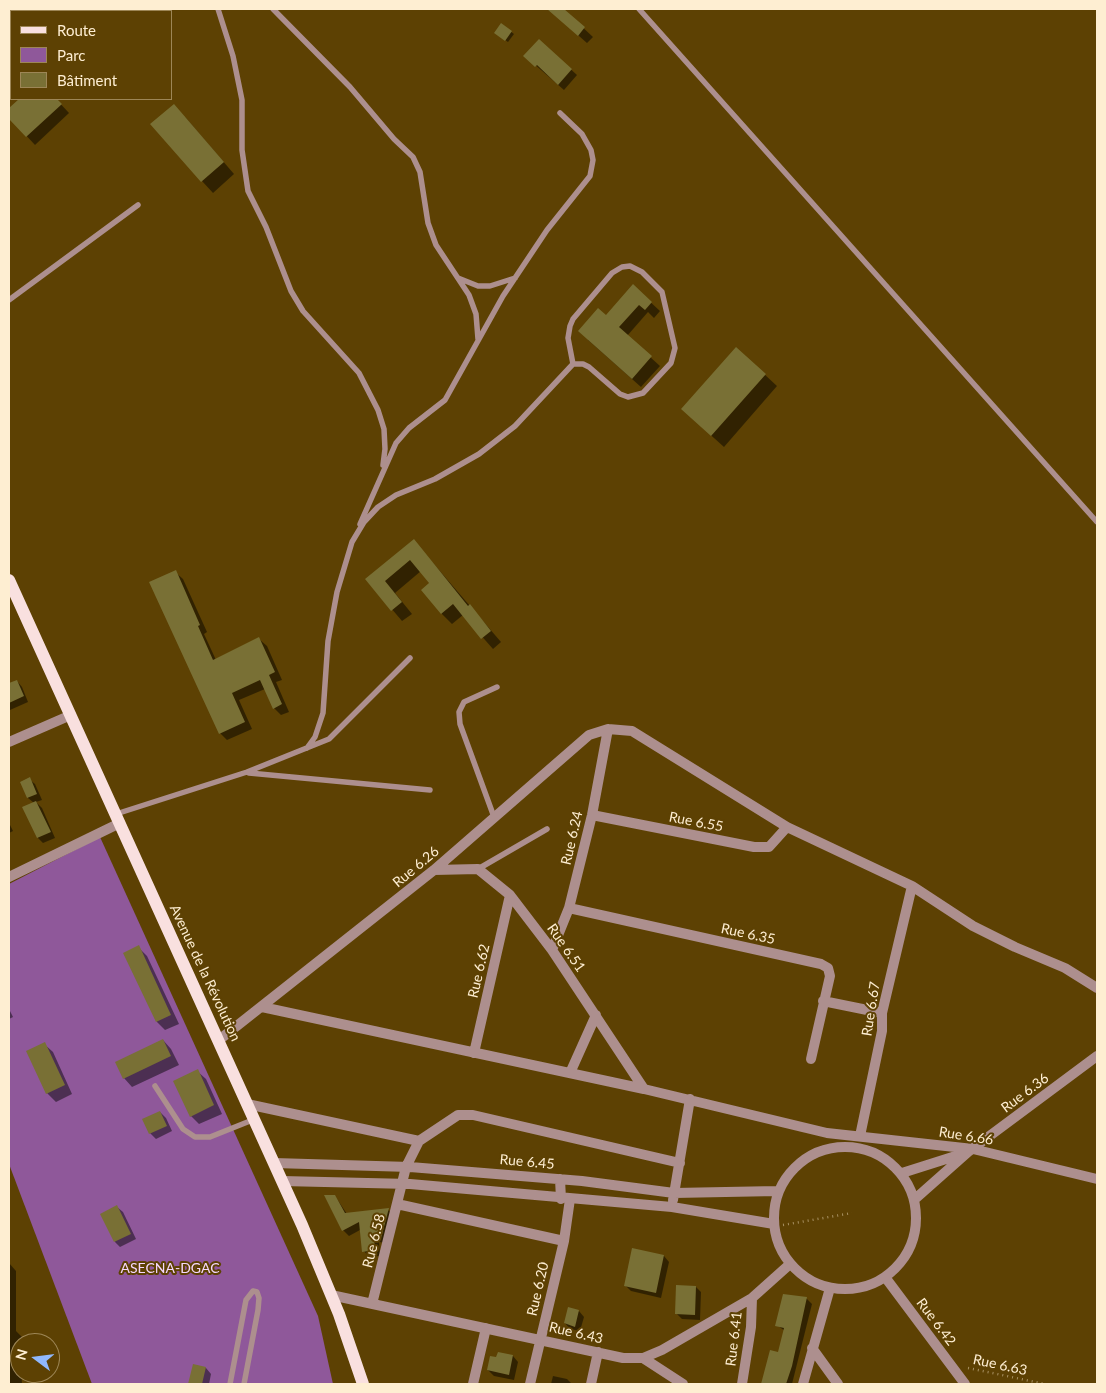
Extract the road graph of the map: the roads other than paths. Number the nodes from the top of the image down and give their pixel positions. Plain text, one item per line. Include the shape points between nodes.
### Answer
1 (218, 9) edge
2 (273, 9) edge
3 (639, 9) edge
4 (560, 113) dead end
5 (138, 205) dead end
6 (458, 278) junction
7 (515, 278) junction
8 (9, 300) edge
9 (478, 339) junction
10 (573, 364) junction
11 (382, 472) junction
12 (1097, 522) edge
13 (352, 542) junction
14 (9, 580) edge
15 (410, 658) dead end
16 (497, 687) dead end
17 (71, 715) junction
18 (608, 729) junction
19 (9, 742) edge
20 (307, 748) junction
21 (247, 772) junction
22 (430, 790) dead end
23 (592, 814) junction
24 (494, 817) junction
25 (118, 819) junction
26 (786, 827) junction
27 (547, 829) dead end
28 (478, 869) junction
29 (434, 870) junction
30 (9, 877) edge
31 (912, 886) junction
32 (510, 895) junction
33 (570, 908) junction
34 (552, 950) junction
35 (1097, 988) edge
36 (823, 1001) junction
37 (262, 1007) junction
38 (882, 1013) junction
39 (596, 1015) junction
40 (219, 1040) junction
41 (474, 1052) junction
42 (1097, 1056) edge
43 (811, 1060) dead end
44 (570, 1073) junction
45 (155, 1086) dead end
46 (644, 1089) junction
47 (690, 1099) junction
48 (247, 1104) junction
49 (255, 1119) junction
50 (860, 1136) junction
51 (419, 1141) junction
52 (971, 1151) junction
53 (680, 1162) junction
54 (274, 1163) junction
55 (406, 1167) junction
56 (483, 1173) junction
57 (902, 1173) junction
58 (560, 1179) junction
59 (1097, 1179) edge
60 (282, 1181) junction
61 (403, 1184) junction
62 (483, 1191) junction
63 (778, 1191) junction
64 (674, 1193) junction
65 (566, 1199) junction
66 (916, 1199) junction
67 (397, 1204) junction
68 (672, 1206) junction
69 (774, 1225) junction
70 (564, 1241) junction
71 (790, 1264) junction
72 (885, 1277) junction
73 (830, 1288) junction
74 (331, 1295) junction
75 (752, 1298) junction
76 (372, 1304) junction
77 (486, 1328) junction
78 (540, 1340) junction
79 (812, 1348) junction
80 (598, 1352) junction
81 (643, 1358) junction
82 (230, 1384) edge
83 (244, 1384) edge
84 (362, 1384) edge
85 (473, 1384) edge
86 (530, 1384) edge
87 (591, 1384) edge
88 (682, 1384) edge
89 (742, 1384) edge
90 (803, 1384) edge
91 (838, 1384) edge
92 (965, 1384) edge

1 - 11 lane via 233,56 242,100 242,150 248,191 291,291 303,311 359,372 378,410 384,429
2 - 6 lane via 413,157 420,172 428,223 436,245
3 - 12 lane
4 - 7 lane via 582,134 592,150 590,176 547,230
5 - 8 lane
6 - 7 lane via 478,286 490,286
6 - 9 lane via 476,314
7 - 9 lane
9 - 11 lane via 445,400 409,428 396,443
10 - 10 lane via 568,338 573,319 612,273 630,266 642,272 662,292 675,348 671,362 643,392 628,397 589,367
10 - 13 lane via 515,426 479,454 378,507
11 - 13 lane
13 - 20 lane via 337,592 328,641 323,713 315,737
14 - 17 main road, Avenue de la Révolution
15 - 20 lane via 329,739
16 - 24 lane via 464,702 459,712 460,724
17 - 19 street
17 - 25 main road, Avenue de la Révolution
18 - 23 street, Rue 6.24
18 - 24 street, Rue 6.26 via 588,735
18 - 26 street, Rue 6.26 via 632,731
20 - 21 lane
21 - 22 lane
21 - 25 lane
23 - 26 street, Rue 6.55 via 754,847 769,847
23 - 33 street, Rue 6.24
24 - 29 street, Rue 6.26
25 - 30 street
25 - 40 main road, Avenue de la Révolution
26 - 31 street
27 - 28 lane
28 - 29 street
28 - 32 street, Rue 6.51
29 - 37 street, Rue 6.26
31 - 35 street via 973,926 1065,968
31 - 38 street, Rue 6.67
32 - 34 street, Rue 6.51
32 - 41 street, Rue 6.62
33 - 34 street, Rue 6.24
33 - 36 street, Rue 6.35 via 821,964 828,968 830,976
34 - 39 street, Rue 6.51
36 - 38 street
36 - 43 street, Rue 6.35
37 - 40 street, Rue 6.26
37 - 41 street, Rue 6.66
38 - 50 street, Rue 6.67 via 882,1031
39 - 44 street
39 - 46 street, Rue 6.51
40 - 48 main road, Avenue de la Révolution
41 - 44 street, Rue 6.66
42 - 52 street, Rue 6.36
44 - 46 street, Rue 6.66
45 - 49 lane via 183,1129 195,1137 210,1137
46 - 47 street, Rue 6.66
47 - 50 street, Rue 6.66 via 827,1133
47 - 53 street
48 - 49 main road, Avenue de la Révolution
48 - 51 street
49 - 54 main road, Avenue de la Révolution
50 - 52 street, Rue 6.66
51 - 53 street via 458,1115 473,1115
51 - 55 street, Rue 6.58
52 - 57 street, Rue 6.36
52 - 59 street, Rue 6.66
52 - 66 street, Rue 6.36
53 - 64 street
54 - 55 street, Rue 6.45
54 - 60 main road, Avenue de la Révolution
55 - 56 street, Rue 6.45
55 - 61 street, Rue 6.58
56 - 58 street, Rue 6.45
56 - 62 street
57 - 63 street via 876,1153 858,1147 830,1147 806,1157
57 - 66 street
58 - 64 street, Rue 6.45
58 - 65 street, Rue 6.20
60 - 61 street
60 - 74 main road, Avenue de la Révolution
61 - 62 street
61 - 67 street, Rue 6.58
62 - 65 street
63 - 64 street, Rue 6.45
63 - 69 street
64 - 68 street
65 - 68 street
65 - 70 street, Rue 6.20
66 - 72 street via 913,1240 902,1261
67 - 70 street
67 - 76 street, Rue 6.58
68 - 69 street
69 - 71 street via 780,1247
70 - 78 street, Rue 6.20
71 - 73 street via 808,1280
71 - 75 street, Rue 6.43
72 - 73 street via 868,1286 849,1290
72 - 92 street, Rue 6.42
73 - 79 street
74 - 76 street, Rue 6.43
74 - 84 main road, Avenue de la Révolution
75 - 81 street, Rue 6.43
75 - 89 street, Rue 6.41 via 752,1326
76 - 77 street, Rue 6.43
77 - 78 street, Rue 6.43
77 - 85 street
78 - 80 street, Rue 6.43
78 - 86 street, Rue 6.20
79 - 90 street
79 - 91 street
80 - 81 street, Rue 6.43 via 623,1358
80 - 87 street
81 - 88 street
82 - 83 lane via 246,1300 253,1291 259,1298 258,1310

